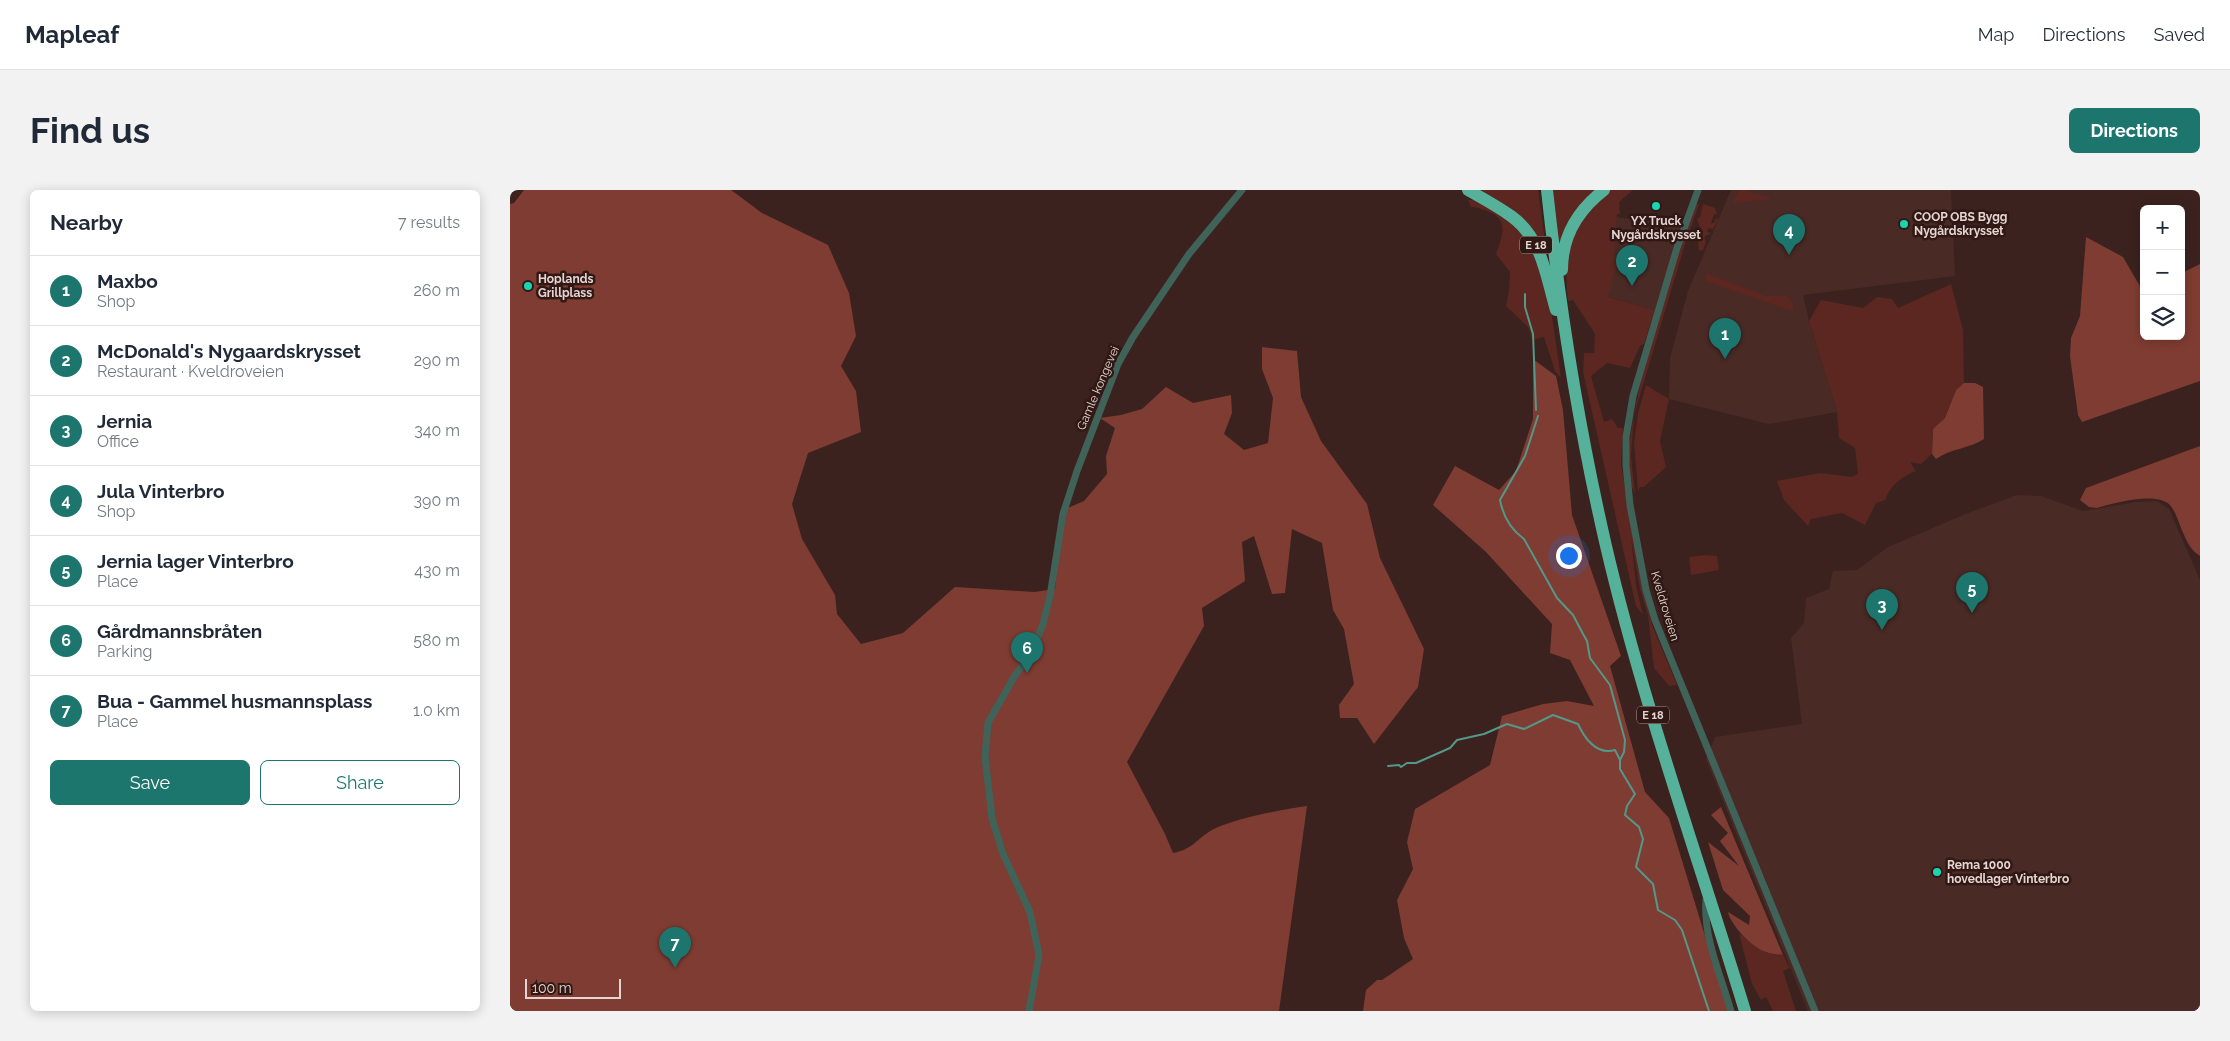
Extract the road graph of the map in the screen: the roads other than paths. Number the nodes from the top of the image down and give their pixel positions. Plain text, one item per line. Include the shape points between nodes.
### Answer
1 (1242, 190) edge
2 (1468, 190) edge
3 (1542, 190) edge
4 (1547, 190) edge
5 (1604, 190) edge
6 (1698, 190) edge
7 (1563, 312) junction
8 (1561, 331) junction
9 (1706, 900) junction
10 (1029, 1011) edge
11 (1732, 1011) edge
12 (1740, 1011) edge
13 (1745, 1011) edge
14 (1814, 1011) edge

1 - 10 street, Gamle kongevei via 1184,262 1137,330 1118,364 1063,514 1043,624 1031,654 988,723 985,757 992,818 1003,854 1030,912 1039,955
2 - 8 highway, E 18 via 1512,216 1532,238 1545,270
3 - 8 highway, E 18
4 - 7 highway, E 18
5 - 7 highway, E 18 via 1583,208 1568,233 1562,264
6 - 14 street, Kveldroveien via 1677,248 1633,396 1625,444 1628,492 1655,620
7 - 13 highway, E 18 via 1587,454 1619,596 1658,735
8 - 9 highway, E 18 via 1582,454 1615,598
9 - 11 street via 1713,952
9 - 12 highway, E 18

